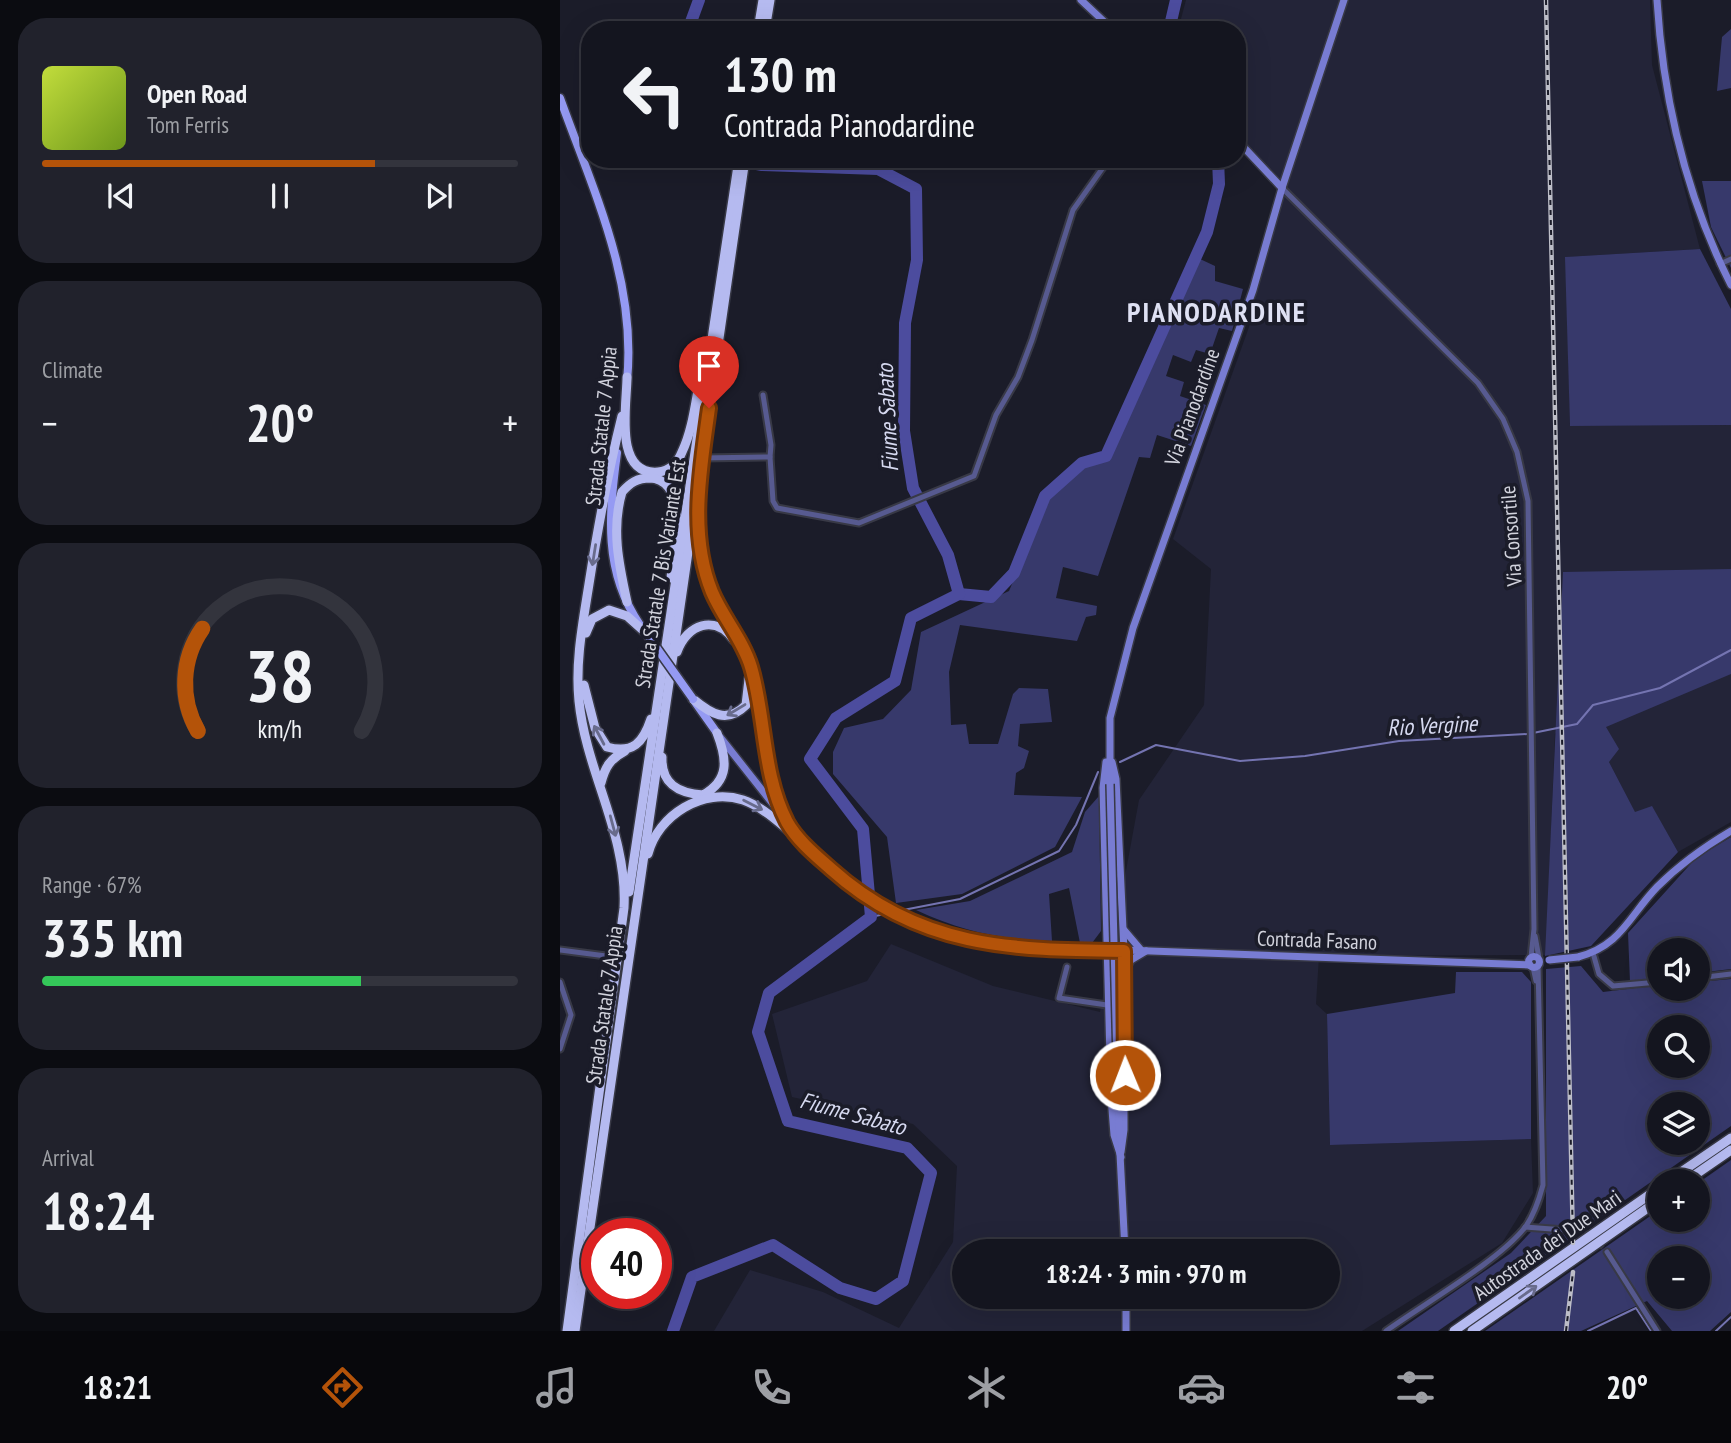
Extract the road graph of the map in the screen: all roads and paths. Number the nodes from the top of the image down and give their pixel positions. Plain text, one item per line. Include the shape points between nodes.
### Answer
1 (763, 0) edge
2 (770, 0) edge
3 (1081, 0) edge
4 (1344, 0) edge
5 (1657, 0) edge
6 (760, 21) edge
7 (766, 21) edge
8 (1103, 21) edge
9 (560, 99) edge
10 (1246, 150) edge
11 (581, 158) edge
12 (585, 168) edge
13 (739, 168) edge
14 (743, 168) edge
15 (1103, 168) edge
16 (1282, 188) junction
17 (738, 193) junction
18 (1731, 259) edge
19 (1720, 264) junction
20 (1731, 285) edge
21 (715, 317) junction
22 (627, 377) junction
23 (763, 395) dead end
24 (622, 416) junction
25 (770, 457) junction
26 (702, 458) junction
27 (699, 482) junction
28 (627, 603) junction
29 (646, 633) junction
30 (663, 660) junction
31 (665, 682) junction
32 (693, 699) junction
33 (664, 720) junction
34 (717, 733) junction
35 (1109, 748) junction
36 (626, 750) junction
37 (600, 784) junction
38 (788, 824) junction
39 (1731, 831) edge
40 (805, 845) junction
41 (635, 911) junction
42 (1122, 926) junction
43 (1105, 935) junction
44 (560, 950) edge
45 (1088, 950) junction
46 (1106, 950) junction
47 (1144, 950) junction
48 (1124, 951) junction
49 (619, 952) junction
50 (1593, 953) junction
51 (1535, 962) junction
52 (1106, 966) junction
53 (1067, 967) dead end
54 (1124, 971) junction
55 (1731, 974) edge
56 (1710, 977) edge
57 (560, 982) edge
58 (1647, 983) edge
59 (1107, 1005) junction
60 (560, 1049) edge
61 (1731, 1138) edge
62 (1731, 1150) edge
63 (1121, 1157) junction
64 (1686, 1169) edge
65 (1703, 1169) edge
66 (1647, 1196) edge
67 (1647, 1208) edge
68 (1525, 1227) junction
69 (1583, 1229) tunnel mouth
70 (1124, 1239) edge
71 (1607, 1252) tunnel mouth
72 (1126, 1309) edge
73 (1656, 1330) edge
74 (567, 1331) edge
75 (575, 1331) edge
76 (1126, 1331) edge
77 (1386, 1331) edge
78 (1454, 1331) edge
79 (1472, 1331) edge
80 (1645, 1331) edge

1 - 6 highway
2 - 7 highway
3 - 8 street
4 - 16 street, Via Pianodardine
5 - 19 street via 1673,121 1695,200
9 - 11 main road, Strada Statale 7 Appia
10 - 16 street
12 - 22 main road, Strada Statale 7 Appia via 616,255 626,305
13 - 17 highway, Strada Statale 7 Bis Variante Est
14 - 17 highway, Strada Statale 7 Bis Variante Est
15 - 25 street via 1073,210 1018,377 996,415 976,472 968,480 859,523 777,508
16 - 35 street, Via Pianodardine via 1253,290 1133,628 1110,718
16 - 51 street, Via Consortile via 1478,383 1503,419 1517,452 1528,500
17 - 21 highway, Strada Statale 7 Bis Variante Est
17 - 26 highway, Strada Statale 7 Bis Variante Est
18 - 19 street
19 - 20 street
21 - 22 highway via 688,436 682,453 668,469 648,471 628,454
21 - 30 highway, Strada Statale 7 Bis Variante Est
22 - 24 main road, Strada Statale 7 Appia
23 - 25 street
24 - 28 main road, Strada Statale 7 Appia via 608,527 612,559
24 -> 37 highway via 601,509 578,674 585,733
25 - 26 street
26 - 27 highway, Strada Statale 7 Bis Variante Est
27 - 31 highway, Strada Statale 7 Bis Variante Est
27 - 38 highway via 705,569 712,592 750,664 772,780
28 - 29 main road, Strada Statale 7 Appia
28 - 30 highway via 617,560 618,505 628,485 637,479 656,479 674,492 677,504
29 - 32 main road, Strada Statale 7 Appia, bridge
36 -> 29 highway via 607,747 595,728 585,694 585,640 592,619 608,610 627,616
30 - 31 highway, Strada Statale 7 Bis Variante Est
31 -> 32 highway via 691,629 701,624 725,630 738,645 749,676 746,705 722,718
31 - 33 highway, Strada Statale 7 Appia
31 - 36 highway via 645,738
31 - 49 highway, Strada Statale 7 Bis Variante Est
32 - 34 main road, Strada Statale 7 Appia
33 - 34 highway via 665,778 688,794 703,795 719,784 726,755
33 - 41 highway, Strada Statale 7 Appia
34 - 38 street, Contrada Fasano
35 - 42 street via 1116,779
35 - 43 street via 1103,788
35 - 63 street, bridge
36 - 37 highway via 604,768
37 -> 49 highway via 624,871
38 - 40 street, Contrada Fasano
39 - 50 street via 1697,852 1656,888 1631,922
41 -> 40 highway via 654,837 691,803 741,799 761,808
40 - 45 street, Contrada Fasano via 844,881 891,913 988,945
41 - 75 highway, Strada Statale 7 Appia
42 - 47 street via 1128,938
42 - 48 street
43 - 45 street
43 - 46 street
44 - 49 street via 606,956
45 - 46 street, Contrada Fasano
45 - 52 street
46 - 48 street, Contrada Fasano
46 - 52 street
47 - 48 street, Contrada Fasano
47 - 51 street, Contrada Fasano
47 - 54 street
48 - 54 street
49 - 74 highway, Strada Statale 7 Appia
50 - 51 street, Contrada Fasano, bridge
50 - 58 street via 1599,974 1613,986
51 - 68 street, Via Consortile via 1543,1185
52 - 59 street
53 - 59 street via 1059,998
54 - 63 street
55 - 56 street
57 - 60 street via 571,1016
59 - 63 street via 1114,1135
61 - 64 highway
62 - 65 highway
63 - 70 street
66 - 78 highway, Autostrada dei Due Mari
79 -> 67 highway, Autostrada dei Due Mari
68 - 69 street, bridge
68 - 77 street via 1503,1248
71 - 73 street
72 - 76 street
73 - 80 street

